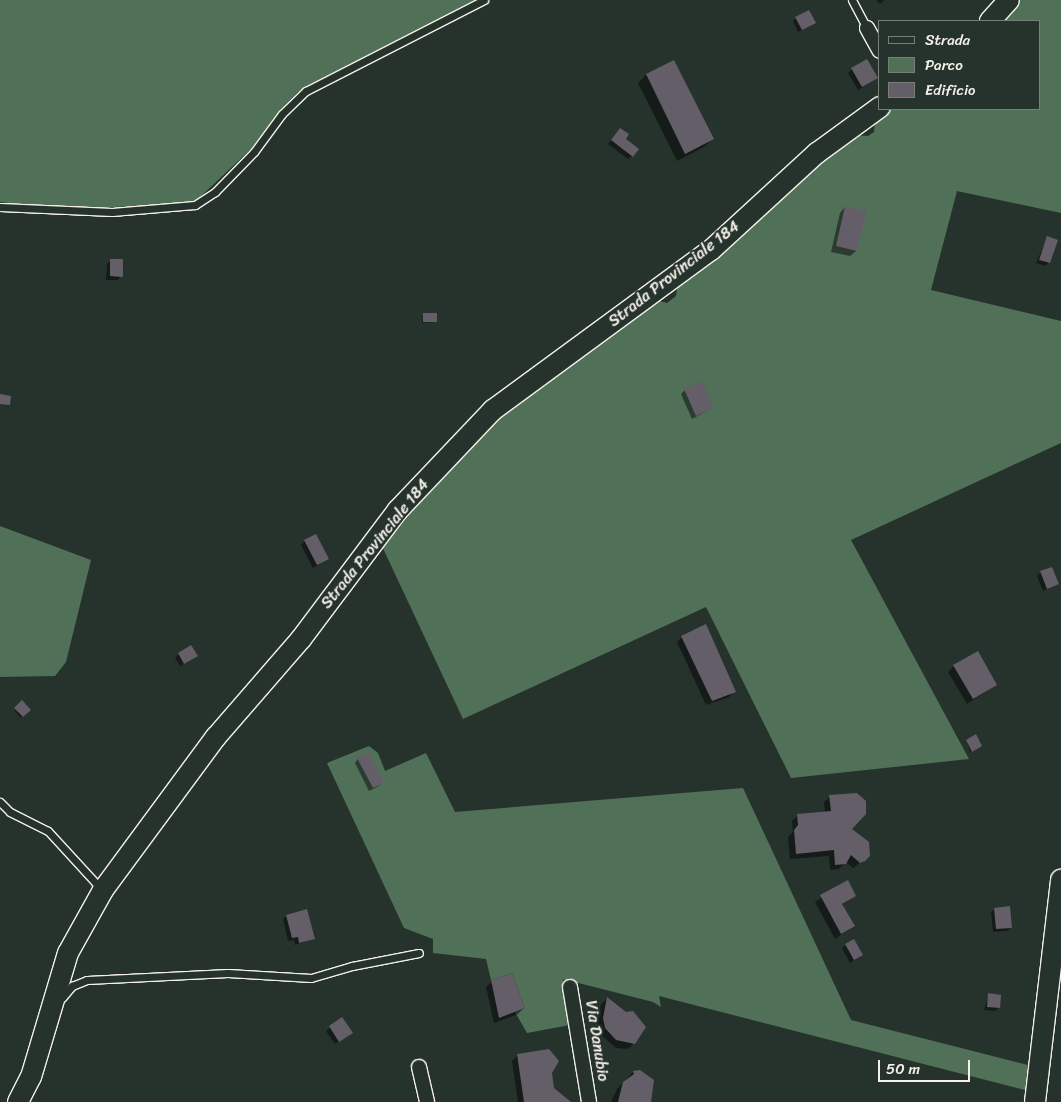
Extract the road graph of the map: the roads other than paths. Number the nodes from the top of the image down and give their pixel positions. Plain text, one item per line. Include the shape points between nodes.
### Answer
1 (484, 0) edge
2 (852, 0) edge
3 (1009, 0) edge
4 (991, 20) edge
5 (867, 28) joint
6 (878, 47) edge
7 (878, 108) edge
8 (0, 208) edge
9 (0, 802) edge
10 (1061, 880) edge
11 (103, 890) junction
12 (419, 953) dead end
13 (570, 986) dead end
14 (47, 1016) junction
15 (419, 1067) dead end
16 (18, 1102) edge
17 (427, 1102) edge
18 (589, 1102) edge
19 (1035, 1102) edge

1 - 8 lane via 306,91 282,114 254,152 215,192 195,205 112,212
2 - 5 lane
3 - 4 street
5 - 6 street
7 - 11 street, Strada Provinciale 184 via 817,153 712,250 506,399 475,427 398,510 301,639 216,737
9 - 11 lane via 10,812 48,831
10 - 19 street
11 - 14 street, Strada Provinciale 184 via 68,952
12 - 14 lane via 311,978 228,973 87,980 72,986
13 - 18 street, Via Danubio
14 - 16 street, Strada Provinciale 184 via 31,1077
15 - 17 street

